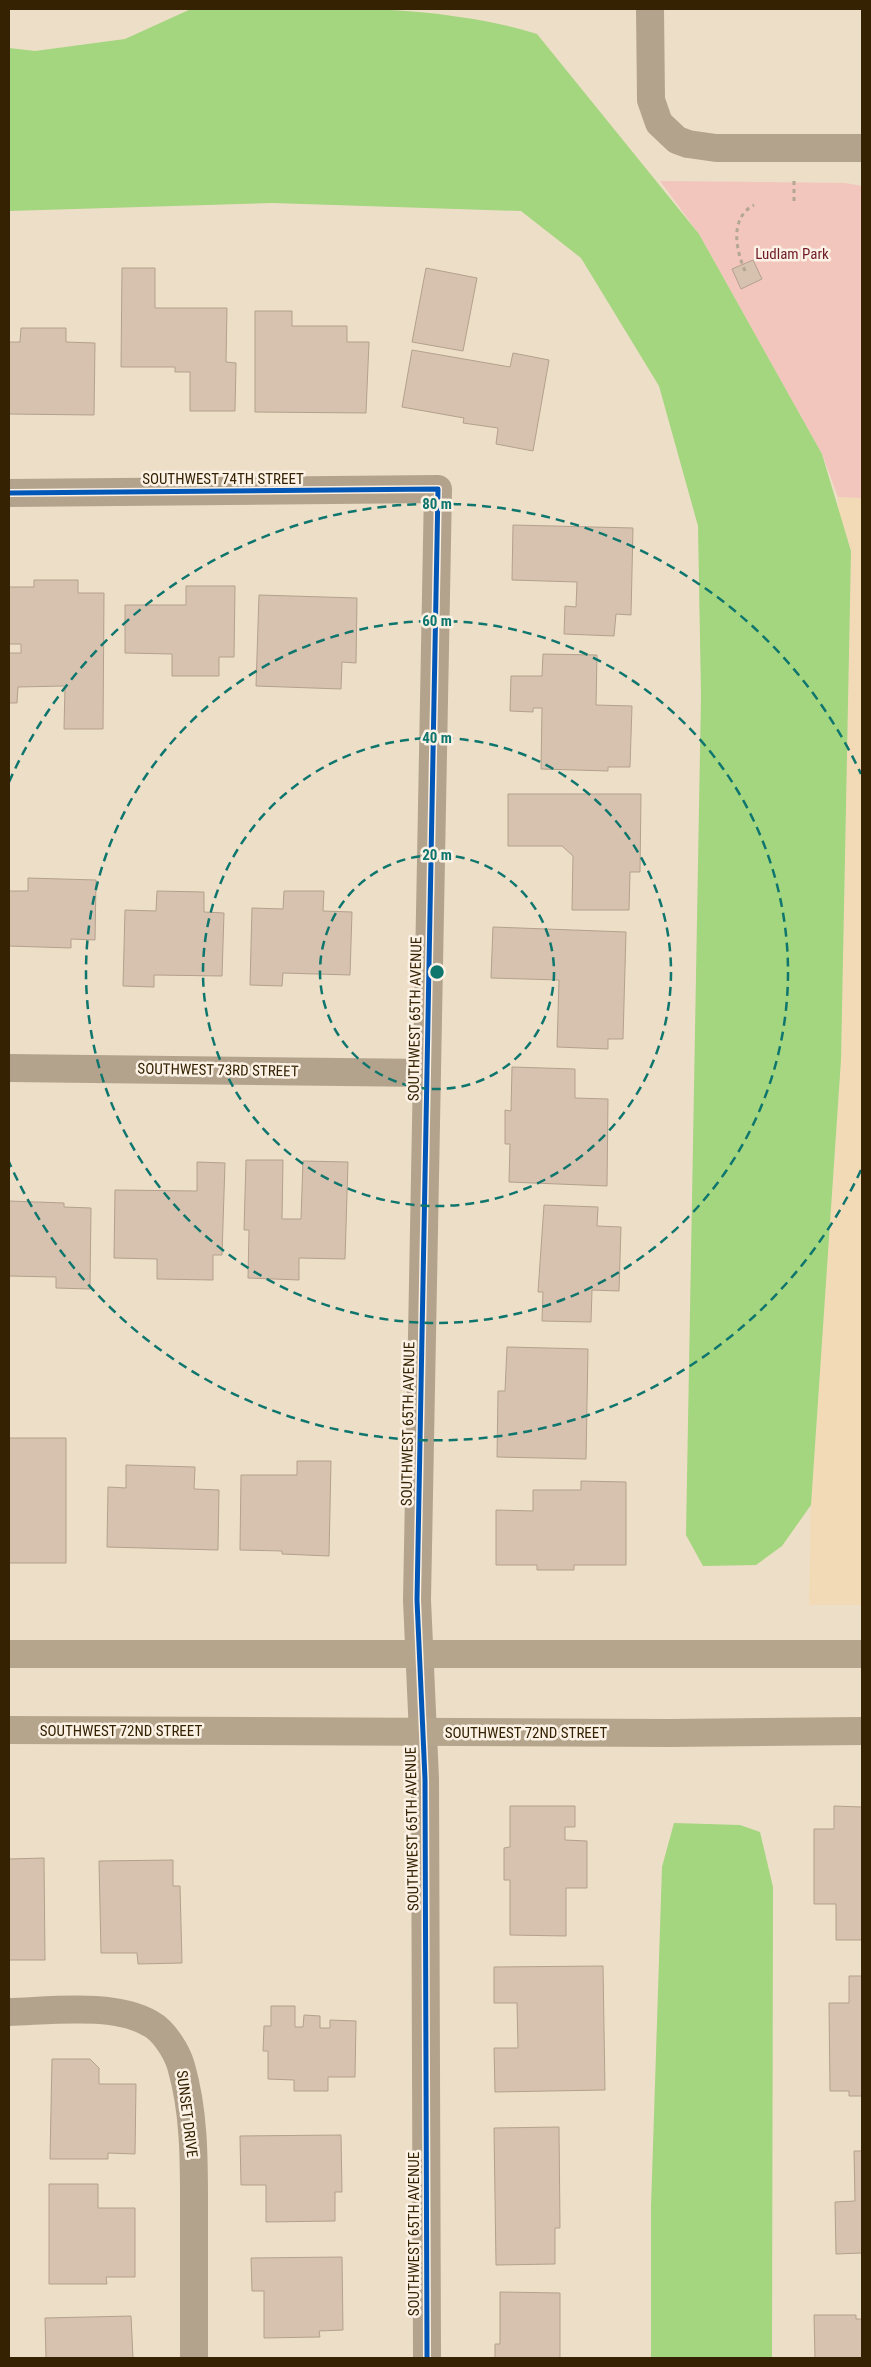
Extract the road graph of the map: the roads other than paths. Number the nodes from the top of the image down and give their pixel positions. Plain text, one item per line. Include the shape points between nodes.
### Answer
1 (650, 9) edge
2 (862, 148) edge
3 (438, 490) joint
4 (9, 493) edge
5 (9, 1068) edge
6 (427, 1073) junction
7 (9, 1654) edge
8 (420, 1654) junction
9 (862, 1654) edge
10 (9, 1730) edge
11 (862, 1731) edge
12 (423, 1732) junction
13 (9, 2012) edge
14 (194, 2358) edge
15 (427, 2358) edge

1 - 2 street via 651,100 659,123 677,140 700,147 743,149
3 - 4 street, SOUTHWEST 74TH STREET
3 - 6 street, SOUTHWEST 65TH AVENUE
5 - 6 street, SOUTHWEST 73RD STREET
6 - 8 street, SOUTHWEST 65TH AVENUE via 417,1600
7 - 8 main road
8 - 9 main road
8 - 12 street, SOUTHWEST 65TH AVENUE
10 - 12 main road, SOUTHWEST 72ND STREET
11 - 12 main road, SOUTHWEST 72ND STREET
12 - 15 street, SOUTHWEST 65TH AVENUE
13 - 14 street, SUNSET DRIVE via 96,2010 127,2014 152,2024 166,2037 181,2065 191,2126 194,2172

